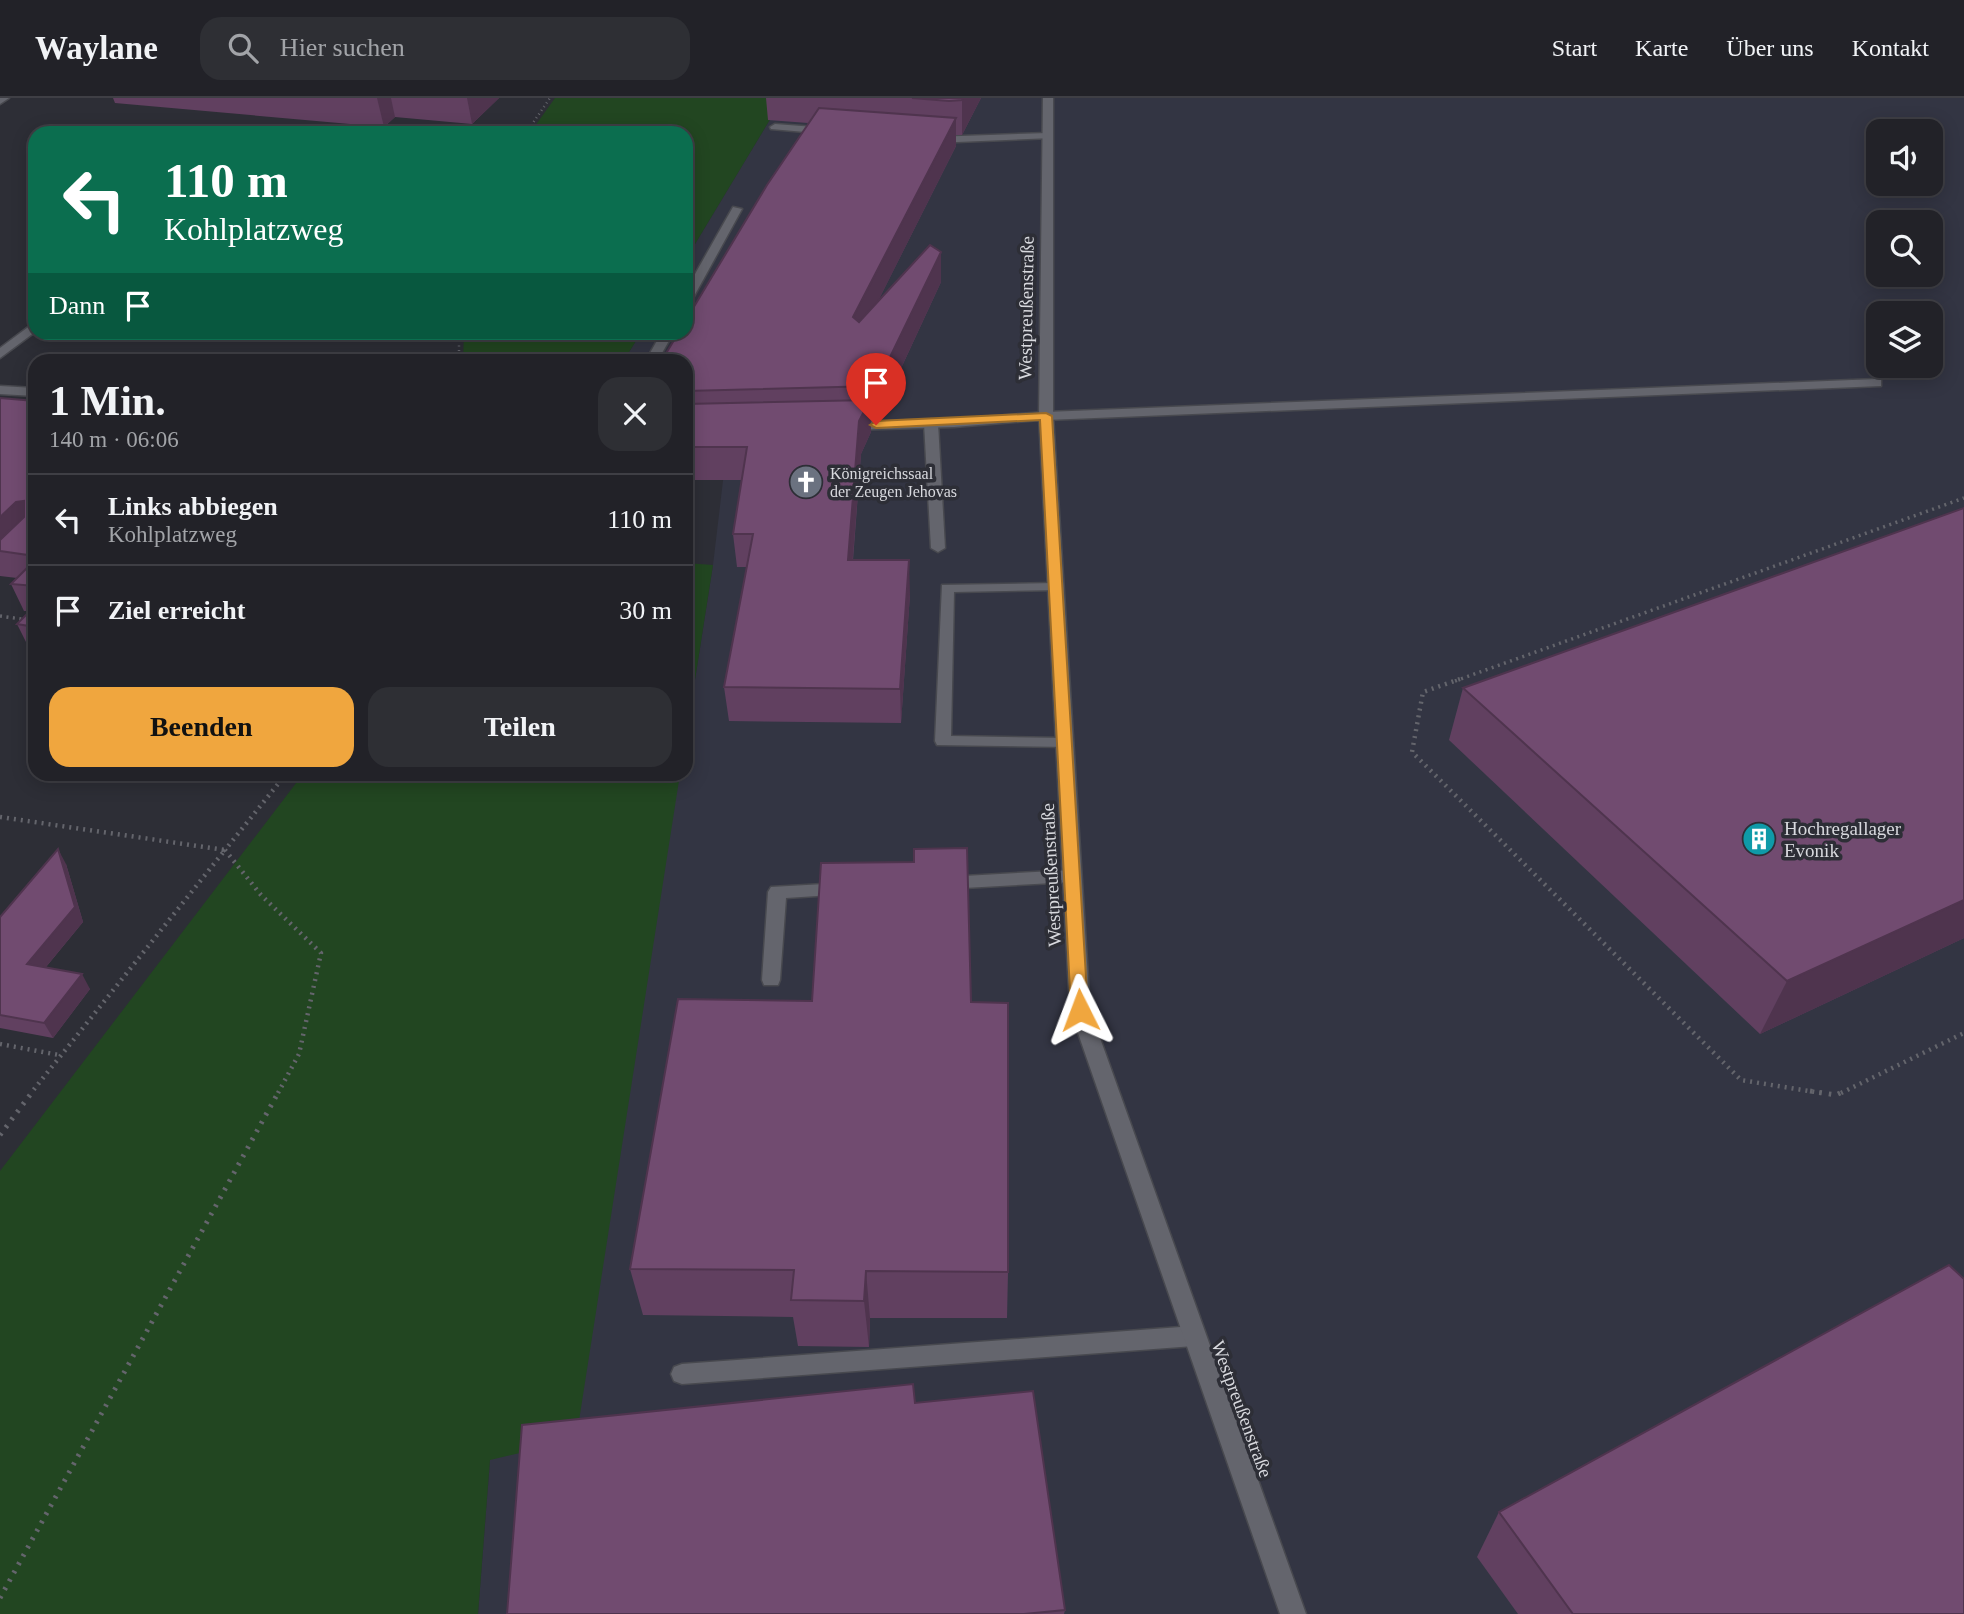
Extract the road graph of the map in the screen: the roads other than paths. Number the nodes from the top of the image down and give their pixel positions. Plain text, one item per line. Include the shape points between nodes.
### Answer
1 (1048, 98) edge
2 (775, 127) dead end
3 (842, 132) edge
4 (1048, 136) junction
5 (922, 139) edge
6 (737, 209) dead end
7 (693, 288) edge
8 (28, 332) edge
9 (0, 354) edge
10 (1877, 383) dead end
11 (0, 390) edge
12 (28, 392) edge
13 (1046, 416) junction
14 (931, 423) junction
15 (836, 426) edge
16 (938, 548) dead end
17 (1055, 587) junction
18 (1065, 743) junction
19 (1072, 876) junction
20 (925, 884) edge
21 (858, 888) edge
22 (771, 980) dead end
23 (1194, 1336) junction
24 (682, 1374) dead end
25 (1293, 1614) edge

1 - 4 street, Westpreußenstraße
2 - 3 street
4 - 5 street
4 - 13 street, Westpreußenstraße
6 - 7 street
8 - 9 street
10 - 13 street
11 - 12 street
13 - 14 street
13 - 17 street, Westpreußenstraße
14 - 15 street
14 - 16 street
17 - 18 street, Westpreußenstraße
17 - 18 street via 947,588 943,741
18 - 19 street, Westpreußenstraße
19 - 20 street
19 - 23 street, Westpreußenstraße via 1080,1010
21 - 22 street via 777,892
23 - 24 street
23 - 25 street, Westpreußenstraße

